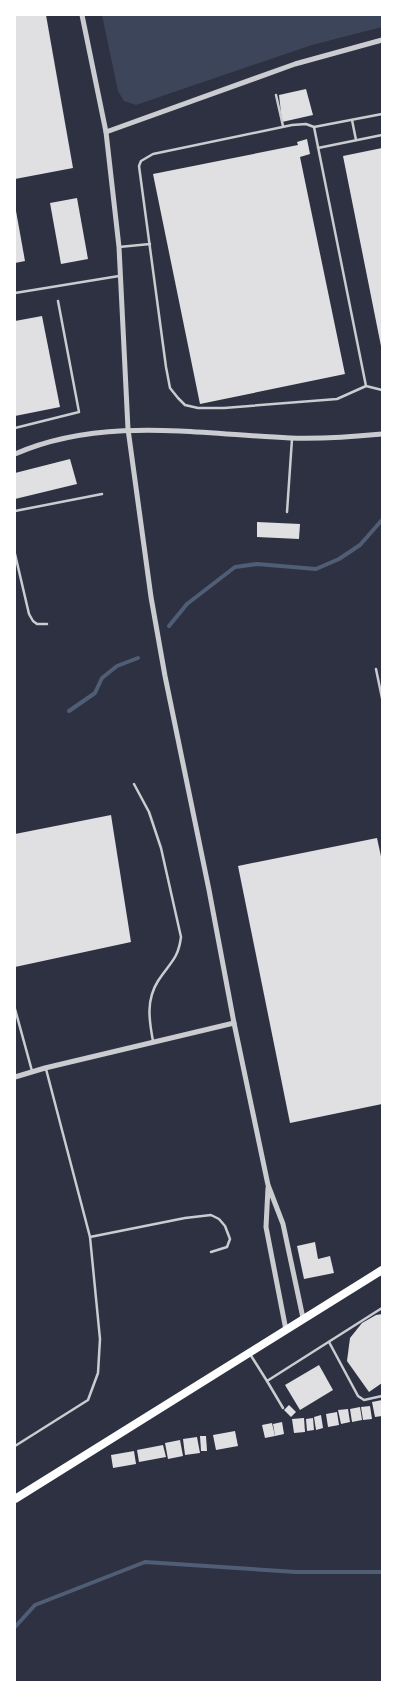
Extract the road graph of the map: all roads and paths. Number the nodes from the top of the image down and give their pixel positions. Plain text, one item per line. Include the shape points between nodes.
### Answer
1 (82, 15) edge
2 (382, 40) edge
3 (276, 95) dead end
4 (382, 114) edge
5 (352, 120) junction
6 (283, 126) junction
7 (314, 127) junction
8 (106, 132) junction
9 (382, 135) edge
10 (356, 140) junction
11 (318, 148) junction
12 (150, 244) junction
13 (120, 247) junction
14 (121, 275) junction
15 (15, 294) edge
16 (58, 301) dead end
17 (366, 386) junction
18 (382, 390) edge
19 (15, 428) edge
20 (128, 429) junction
21 (382, 434) edge
22 (292, 438) junction
23 (15, 454) edge
24 (102, 494) dead end
25 (15, 511) edge
26 (287, 512) dead end
27 (15, 554) edge
28 (46, 624) dead end
29 (376, 670) dead end
30 (382, 698) edge
31 (134, 784) dead end
32 (15, 1009) edge
33 (234, 1023) junction
34 (153, 1042) junction
35 (45, 1068) junction
36 (32, 1071) junction
37 (15, 1077) edge
38 (268, 1185) junction
39 (90, 1237) junction
40 (211, 1252) dead end
41 (382, 1270) edge
42 (382, 1308) edge
43 (304, 1318) junction
44 (286, 1330) junction
45 (329, 1342) junction
46 (249, 1353) junction
47 (267, 1381) junction
48 (382, 1396) edge
49 (283, 1408) dead end
50 (15, 1446) edge
51 (15, 1499) edge

1 - 8 street
2 - 8 street via 295,64
3 - 6 lane
4 - 5 lane
5 - 7 lane
5 - 10 lane
6 - 7 lane via 306,124
6 - 12 lane via 171,149 141,161 139,166
7 - 11 lane
8 - 13 street
9 - 10 lane
10 - 11 lane
11 - 17 lane
12 - 13 lane
12 - 17 lane via 170,388 185,405 224,408 337,399
13 - 14 street
14 - 15 lane
14 - 20 street
16 - 19 lane via 79,412
17 - 18 lane
20 - 22 street
20 - 23 street via 71,437
20 - 33 street via 152,606
21 - 22 street
22 - 26 lane
24 - 25 lane
27 - 28 lane via 29,614 37,624
29 - 30 lane
31 - 34 lane via 149,812 161,848 181,937 174,960 158,981 152,996 148,1016
32 - 36 lane
33 - 34 street
33 - 38 street
34 - 35 street
35 - 36 street
35 - 39 lane
36 - 37 street
38 - 43 street via 283,1224
38 - 44 street via 266,1227
39 - 40 lane via 212,1215 225,1226 230,1239 227,1247
39 - 50 lane via 100,1339 98,1373 88,1400
41 - 43 main road
42 - 45 lane
43 - 44 main road
44 - 46 main road
45 - 47 lane
45 - 48 lane via 358,1396 364,1400
46 - 47 lane
46 - 51 main road
47 - 49 lane

